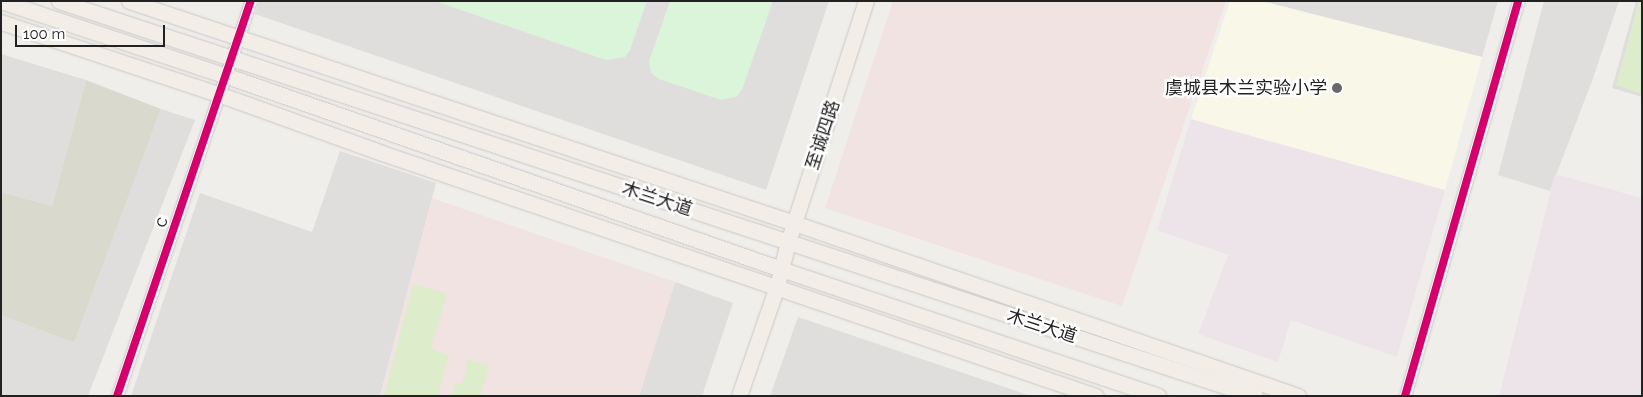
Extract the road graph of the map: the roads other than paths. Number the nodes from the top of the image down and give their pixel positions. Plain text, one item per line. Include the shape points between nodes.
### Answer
1 (1, 1) edge
2 (59, 1) edge
3 (129, 1) edge
4 (251, 1) edge
5 (866, 1) edge
6 (1518, 1) edge
7 (1, 22) edge
8 (240, 38) junction
9 (233, 59) junction
10 (227, 76) junction
11 (221, 95) junction
12 (794, 224) junction
13 (788, 242) junction
14 (780, 269) junction
15 (777, 286) junction
16 (118, 396) edge
17 (739, 396) edge
18 (1096, 396) edge
19 (1158, 396) edge
20 (1255, 396) edge
21 (1298, 396) edge
22 (1405, 396) edge

1 - 10 main road, 木兰大道
2 - 9 main road, 木兰大道
3 - 8 main road
4 - 8 street, c
5 - 12 main road, 至诚四路
6 - 22 street
7 - 11 main road
8 - 9 street, c
8 - 12 main road
9 - 10 street, c
9 - 13 main road, 木兰大道
10 - 11 street, c
10 - 14 main road, 木兰大道
11 - 15 main road via 382,153
11 - 16 street, c
12 - 13 main road, 至诚四路
12 - 21 main road
13 - 14 main road, 至诚四路
13 - 20 main road, 木兰大道
14 - 15 main road, 至诚四路
14 - 19 main road, 木兰大道
15 - 17 main road, 至诚四路
15 - 18 main road

